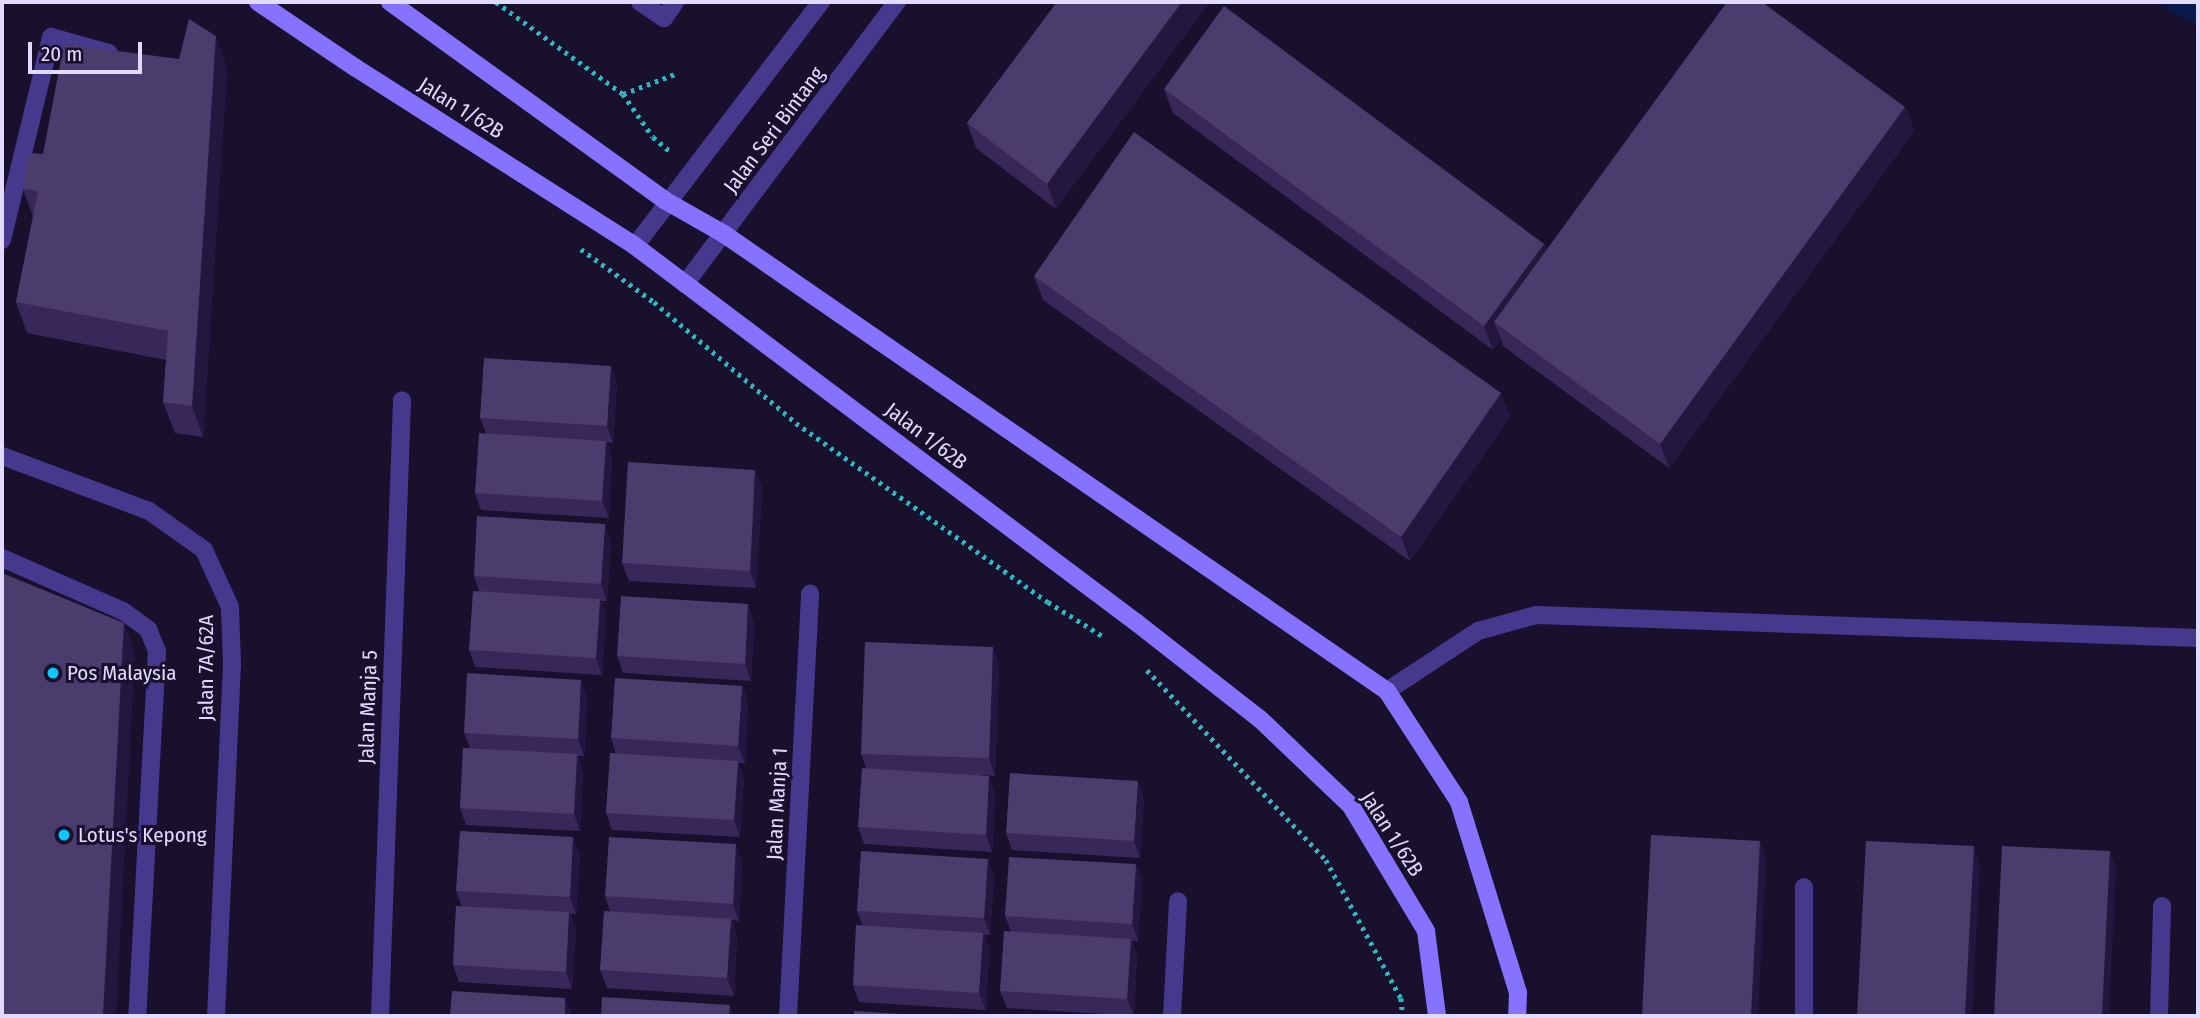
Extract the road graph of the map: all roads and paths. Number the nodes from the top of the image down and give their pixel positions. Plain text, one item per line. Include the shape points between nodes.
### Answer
1 (258, 2) edge
2 (390, 2) edge
3 (496, 2) edge
4 (640, 2) edge
5 (675, 2) edge
6 (821, 2) edge
7 (897, 2) edge
8 (126, 58) edge
9 (675, 74) dead end
10 (666, 201) junction
11 (723, 234) junction
12 (2, 240) edge
13 (576, 246) dead end
14 (635, 246) junction
15 (685, 284) junction
16 (402, 400) dead end
17 (2, 456) edge
18 (2, 558) edge
19 (810, 594) dead end
20 (2198, 638) edge
21 (1114, 644) dead end
22 (1145, 668) dead end
23 (1387, 691) junction
24 (1804, 887) dead end
25 (1178, 901) dead end
26 (2162, 906) dead end
27 (137, 1016) edge
28 (216, 1016) edge
29 (380, 1016) edge
30 (788, 1016) edge
31 (1172, 1016) edge
32 (1403, 1016) edge
33 (1437, 1016) edge
34 (1517, 1016) edge
35 (1804, 1016) edge
36 (2159, 1016) edge

1 - 14 main road, Jalan 1/62B
2 - 10 main road, Jalan 1/62B
3 - 9 path via 622,94
4 - 5 street via 664,18
6 - 10 street, Jalan Seri Bintang
7 - 11 street, Jalan Seri Bintang
8 - 12 street via 51,37
10 - 11 main road, Jalan 1/62B
10 - 14 street, Jalan Seri Bintang
11 - 15 street, Jalan Seri Bintang
11 - 23 main road, Jalan 1/62B
13 - 21 path via 654,302 796,422
14 - 15 main road, Jalan 1/62B
15 - 33 main road, Jalan 1/62B via 1137,622 1260,719 1350,806 1426,931
16 - 29 street, Jalan Manja 5
17 - 28 street, Jalan 7A/62A via 149,511 204,550 230,607 232,664
18 - 27 street via 123,611 148,629 157,651
19 - 30 street, Jalan Manja 1
20 - 23 street via 1536,615 1478,631
22 - 32 path via 1326,860 1401,998
23 - 34 main road, Jalan 1/62B via 1459,802 1518,993
24 - 35 street
25 - 31 street
26 - 36 street

